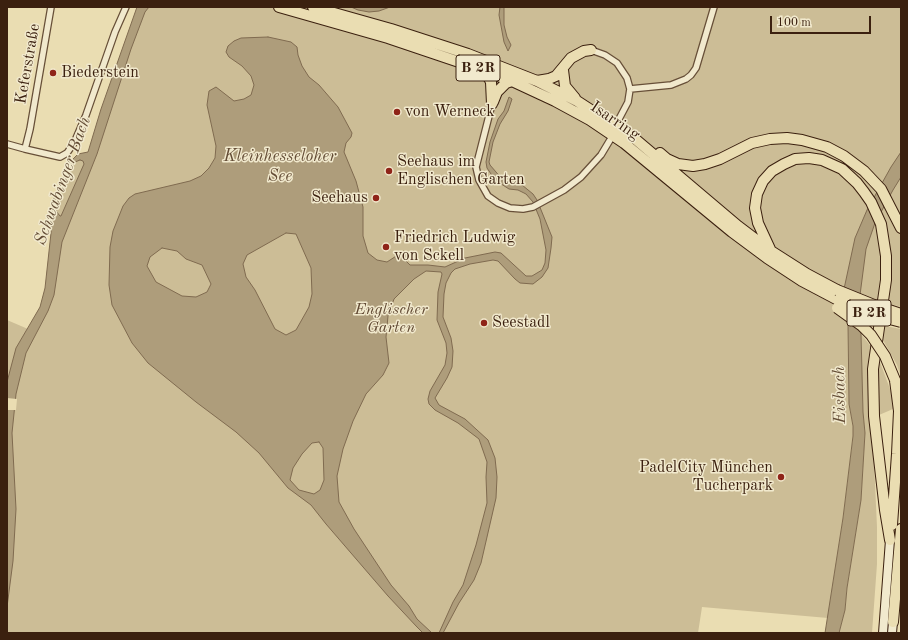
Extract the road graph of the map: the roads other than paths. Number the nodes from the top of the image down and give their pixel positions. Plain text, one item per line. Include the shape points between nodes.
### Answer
1 (51, 7) edge
2 (126, 7) edge
3 (279, 7) edge
4 (313, 7) edge
5 (714, 7) edge
6 (591, 50) joint
7 (471, 66) junction
8 (563, 70) junction
9 (512, 76) junction
10 (537, 81) junction
11 (630, 90) junction
12 (577, 101) junction
13 (492, 104) junction
14 (619, 119) dead end
15 (634, 138) junction
16 (610, 140) dead end
17 (7, 144) edge
18 (25, 149) junction
19 (901, 228) edge
20 (771, 251) junction
21 (837, 299) junction
22 (901, 314) edge
23 (901, 322) edge
24 (901, 529) edge
25 (890, 540) junction
26 (901, 593) edge
27 (893, 622) junction
28 (883, 633) edge
29 (892, 633) edge

1 - 18 street, Keferstraße
2 - 18 street via 74,143 67,153 60,156
3 - 7 highway, Isarring / B 2R via 388,38
4 - 9 highway, Isarring / B 2R via 468,54
5 - 11 street via 696,68 691,75 671,85
6 - 8 highway via 571,58
6 - 11 street via 606,55 617,63 627,78
7 - 9 highway, Isarring / B 2R
7 - 13 highway via 489,78
8 - 10 highway via 549,79
8 - 12 highway via 565,86
9 - 10 highway, Isarring
9 - 13 highway via 497,92
9 - 21 highway, Isarring / B 2R via 590,120 624,143 786,272
10 - 12 highway, Isarring
11 - 14 street via 628,102
12 - 15 highway, Isarring
13 - 16 street via 476,167 479,183 488,196 498,204 510,208 533,207 564,190 581,177
15 - 19 highway via 645,142 667,159 693,166 720,159 752,144 770,139 802,140 827,147 864,171 881,189
15 - 20 highway, Isarring
17 - 18 street
20 - 21 highway, Isarring via 807,274
20 - 25 highway via 758,223 755,208 757,194 763,181 772,171 795,160 822,160 842,169 857,183 871,202 881,224 886,256 886,280 873,369 874,416
21 - 22 highway, Isarring, bridge
21 - 23 highway, Isarring / B 2R, bridge via 871,314
21 - 25 highway, bridge via 871,335 885,356 895,380 899,411 898,454
24 - 27 highway
25 - 28 main road
26 - 27 highway
27 - 29 main road

